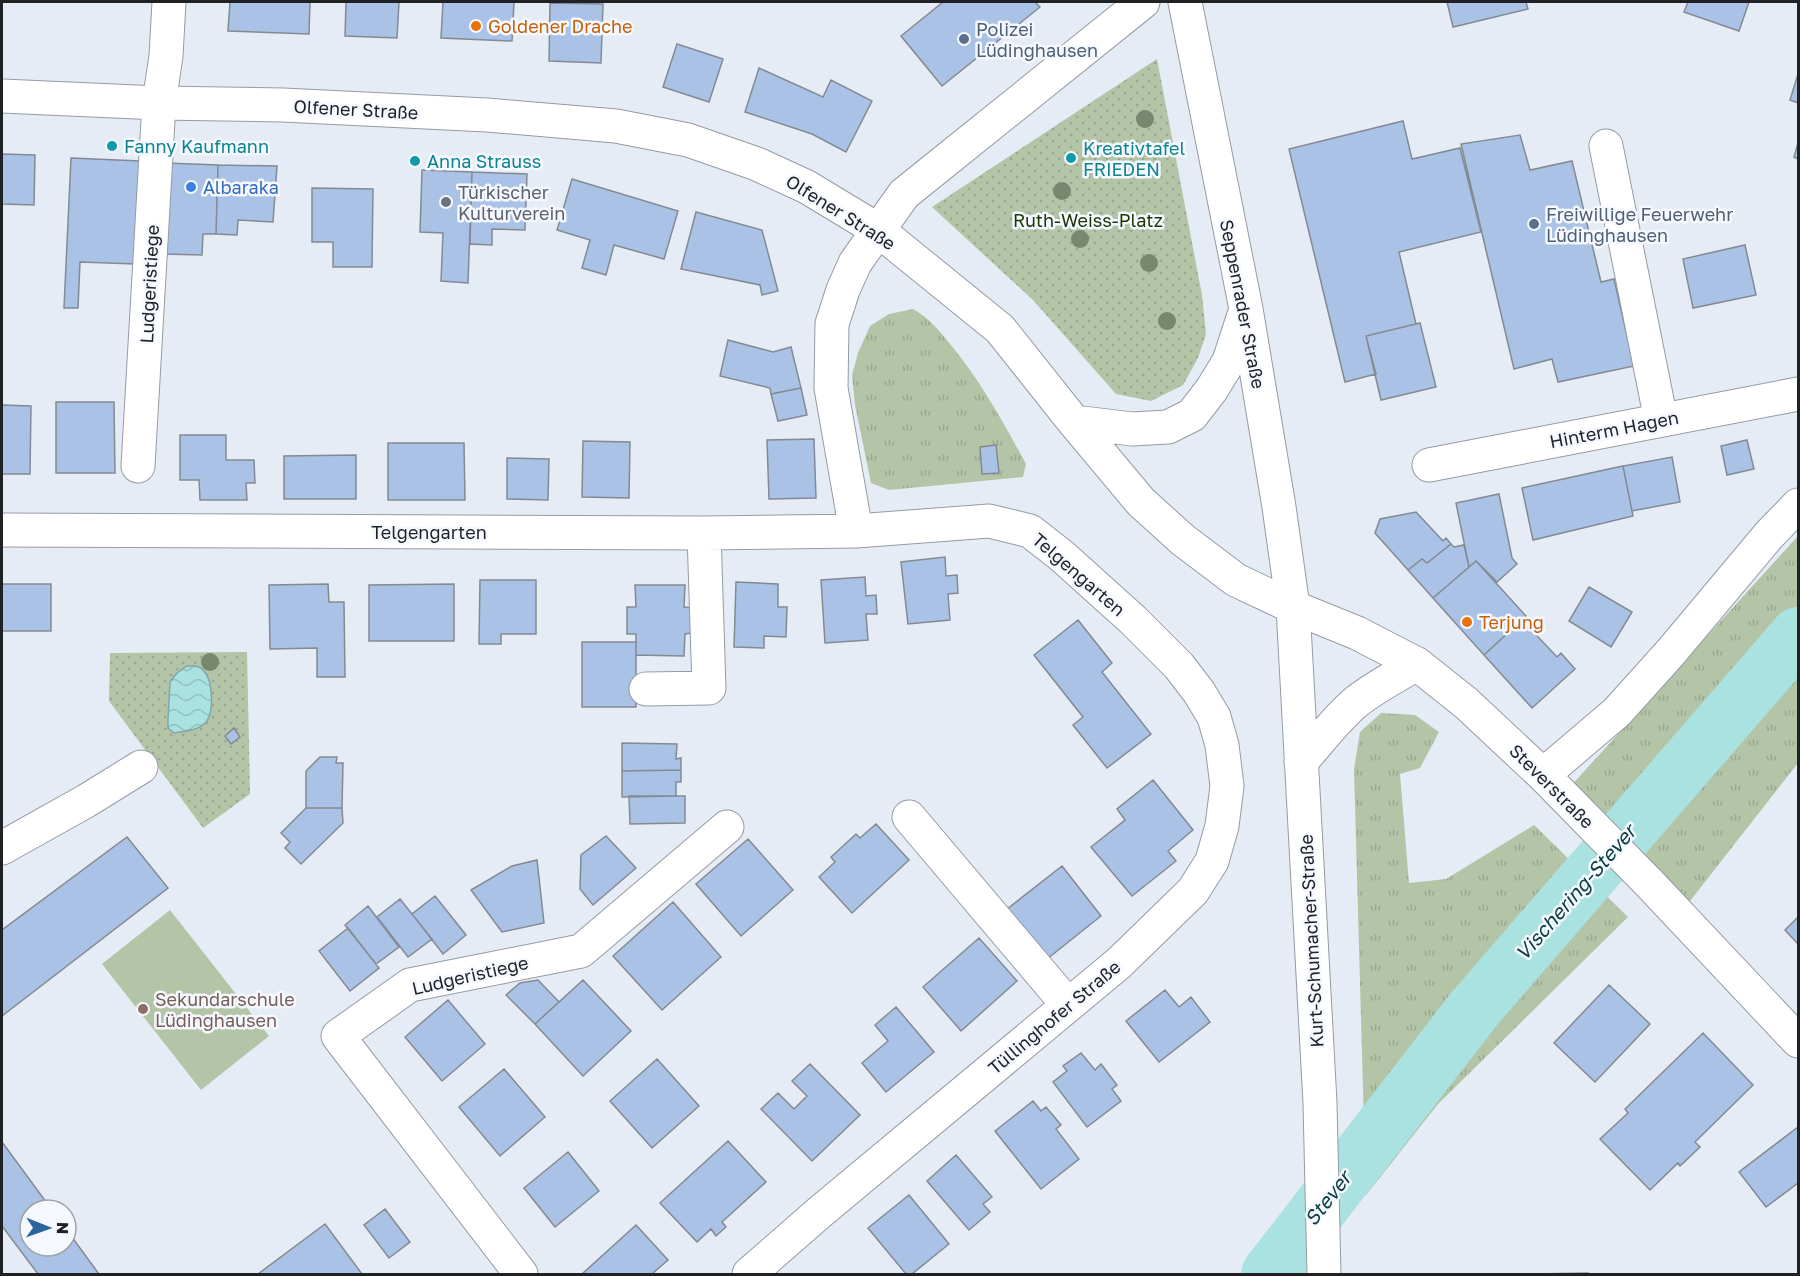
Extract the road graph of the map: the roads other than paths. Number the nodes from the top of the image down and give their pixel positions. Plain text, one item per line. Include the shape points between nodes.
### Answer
1 (169, 2) edge
2 (1143, 2) edge
3 (1185, 2) edge
4 (2, 96) edge
5 (159, 103) junction
6 (1606, 146) dead end
7 (878, 230) junction
8 (1246, 309) junction
9 (1798, 394) edge
10 (1661, 420) junction
11 (1074, 422) junction
12 (1429, 465) dead end
13 (138, 466) dead end
14 (1798, 505) edge
15 (2, 530) edge
16 (856, 531) junction
17 (704, 533) junction
18 (1293, 607) junction
19 (1417, 664) junction
20 (646, 689) dead end
21 (1199, 692) joint
22 (1301, 762) junction
23 (141, 767) dead end
24 (1543, 775) junction
25 (909, 817) dead end
26 (727, 827) dead end
27 (2, 848) edge
28 (1068, 1005) junction
29 (1798, 1041) edge
30 (521, 1275) edge
31 (749, 1275) edge
32 (1324, 1275) edge

1 - 5 street, Ludgeristiege
2 - 7 street via 904,194
3 - 8 street, Seppenrader Straße
4 - 5 street, Olfener Straße
5 - 7 street, Olfener Straße via 476,114 616,126 688,140 757,164 807,187
5 - 13 street, Ludgeristiege
6 - 10 street
7 - 11 street, Olfener Straße via 1000,329
7 - 16 street via 855,263 832,324 831,388
8 - 11 street via 1229,360 1192,415 1168,427 1132,429
8 - 18 street, Seppenrader Straße
9 - 10 street, Hinterm Hagen
10 - 12 street, Hinterm Hagen
11 - 18 street, Olfener Straße via 1141,502 1183,540 1236,580
14 - 24 street via 1617,712
15 - 17 street, Telgengarten
16 - 17 street, Telgengarten
16 - 21 street, Telgengarten via 989,521 1030,531 1132,620 1179,666
17 - 20 street via 709,687
18 - 19 street, Steverstraße via 1357,633
18 - 22 street, Kurt-Schumacher-Straße
19 - 22 street via 1355,704
19 - 24 street, Steverstraße via 1466,703
21 - 28 street, Tüllinghofer Straße via 1217,726 1227,786 1212,861 1193,891 1119,963
22 - 32 street, Kurt-Schumacher-Straße via 1320,1103
23 - 27 street
24 - 29 street, Steverstraße
25 - 28 street
26 - 30 street, Ludgeristiege via 580,951 410,985 338,1036
28 - 31 street, Tüllinghofer Straße

